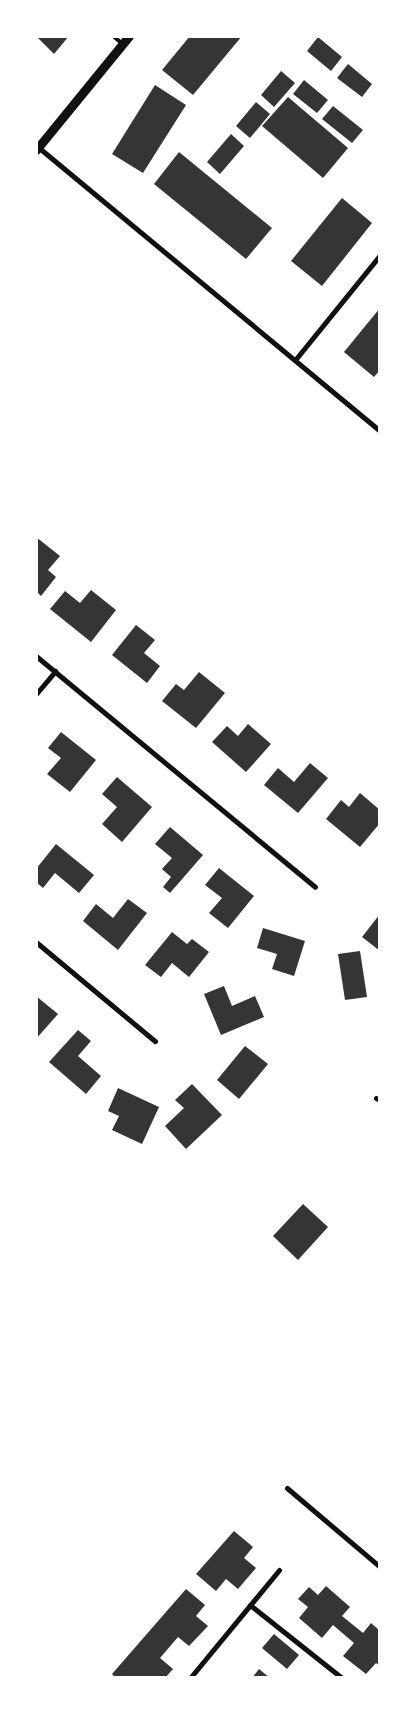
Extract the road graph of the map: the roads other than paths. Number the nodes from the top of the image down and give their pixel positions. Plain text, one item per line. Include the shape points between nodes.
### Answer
1 (113, 36) edge
2 (129, 36) edge
3 (122, 44) junction
4 (37, 148) edge
5 (380, 255) edge
6 (295, 360) junction
7 (380, 431) edge
8 (36, 656) edge
9 (55, 671) junction
10 (36, 694) edge
11 (315, 887) dead end
12 (36, 942) edge
13 (155, 1041) dead end
14 (287, 1488) dead end
15 (380, 1567) edge
16 (279, 1570) dead end
17 (250, 1605) junction
18 (190, 1678) edge
19 (342, 1678) edge

1 - 3 lane
2 - 3 street
3 - 4 street
4 - 6 street
5 - 6 street
6 - 7 street
8 - 9 street
9 - 10 street
9 - 11 street
12 - 13 street
14 - 15 street
16 - 17 street
17 - 18 street
17 - 19 street

